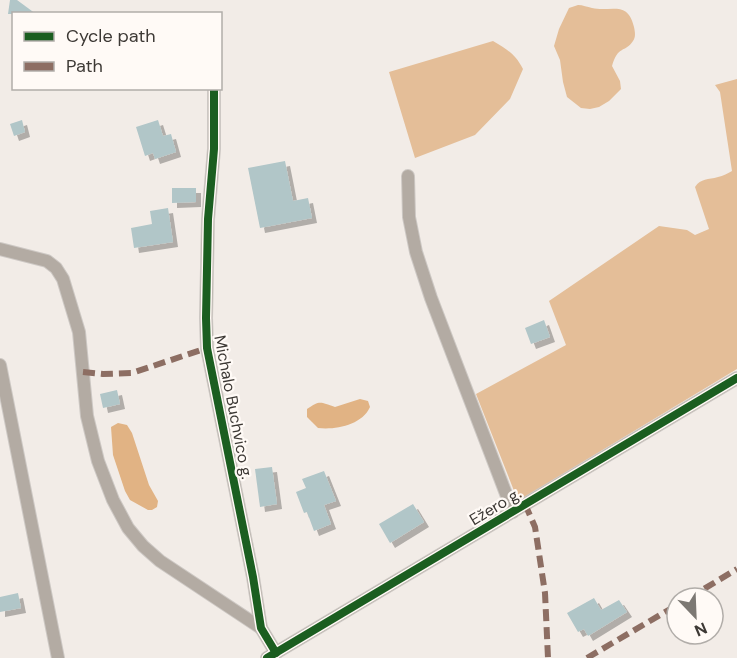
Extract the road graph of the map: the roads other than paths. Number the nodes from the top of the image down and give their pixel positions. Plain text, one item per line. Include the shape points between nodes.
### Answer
1 (214, 90) edge
2 (408, 176) dead end
3 (0, 249) edge
4 (0, 365) edge
5 (737, 378) edge
6 (513, 512) junction
7 (261, 628) junction
8 (271, 655) edge
9 (58, 658) edge

1 - 7 street, Michalo Buchvico g. via 207,348
2 - 6 street via 409,217 416,252
3 - 7 street via 46,261 63,279 79,332 87,416 98,461 128,528 160,561
4 - 9 street
5 - 6 street, Ežero g.
6 - 8 street, Ežero g.
7 - 8 street, Michalo Buchvico g.

